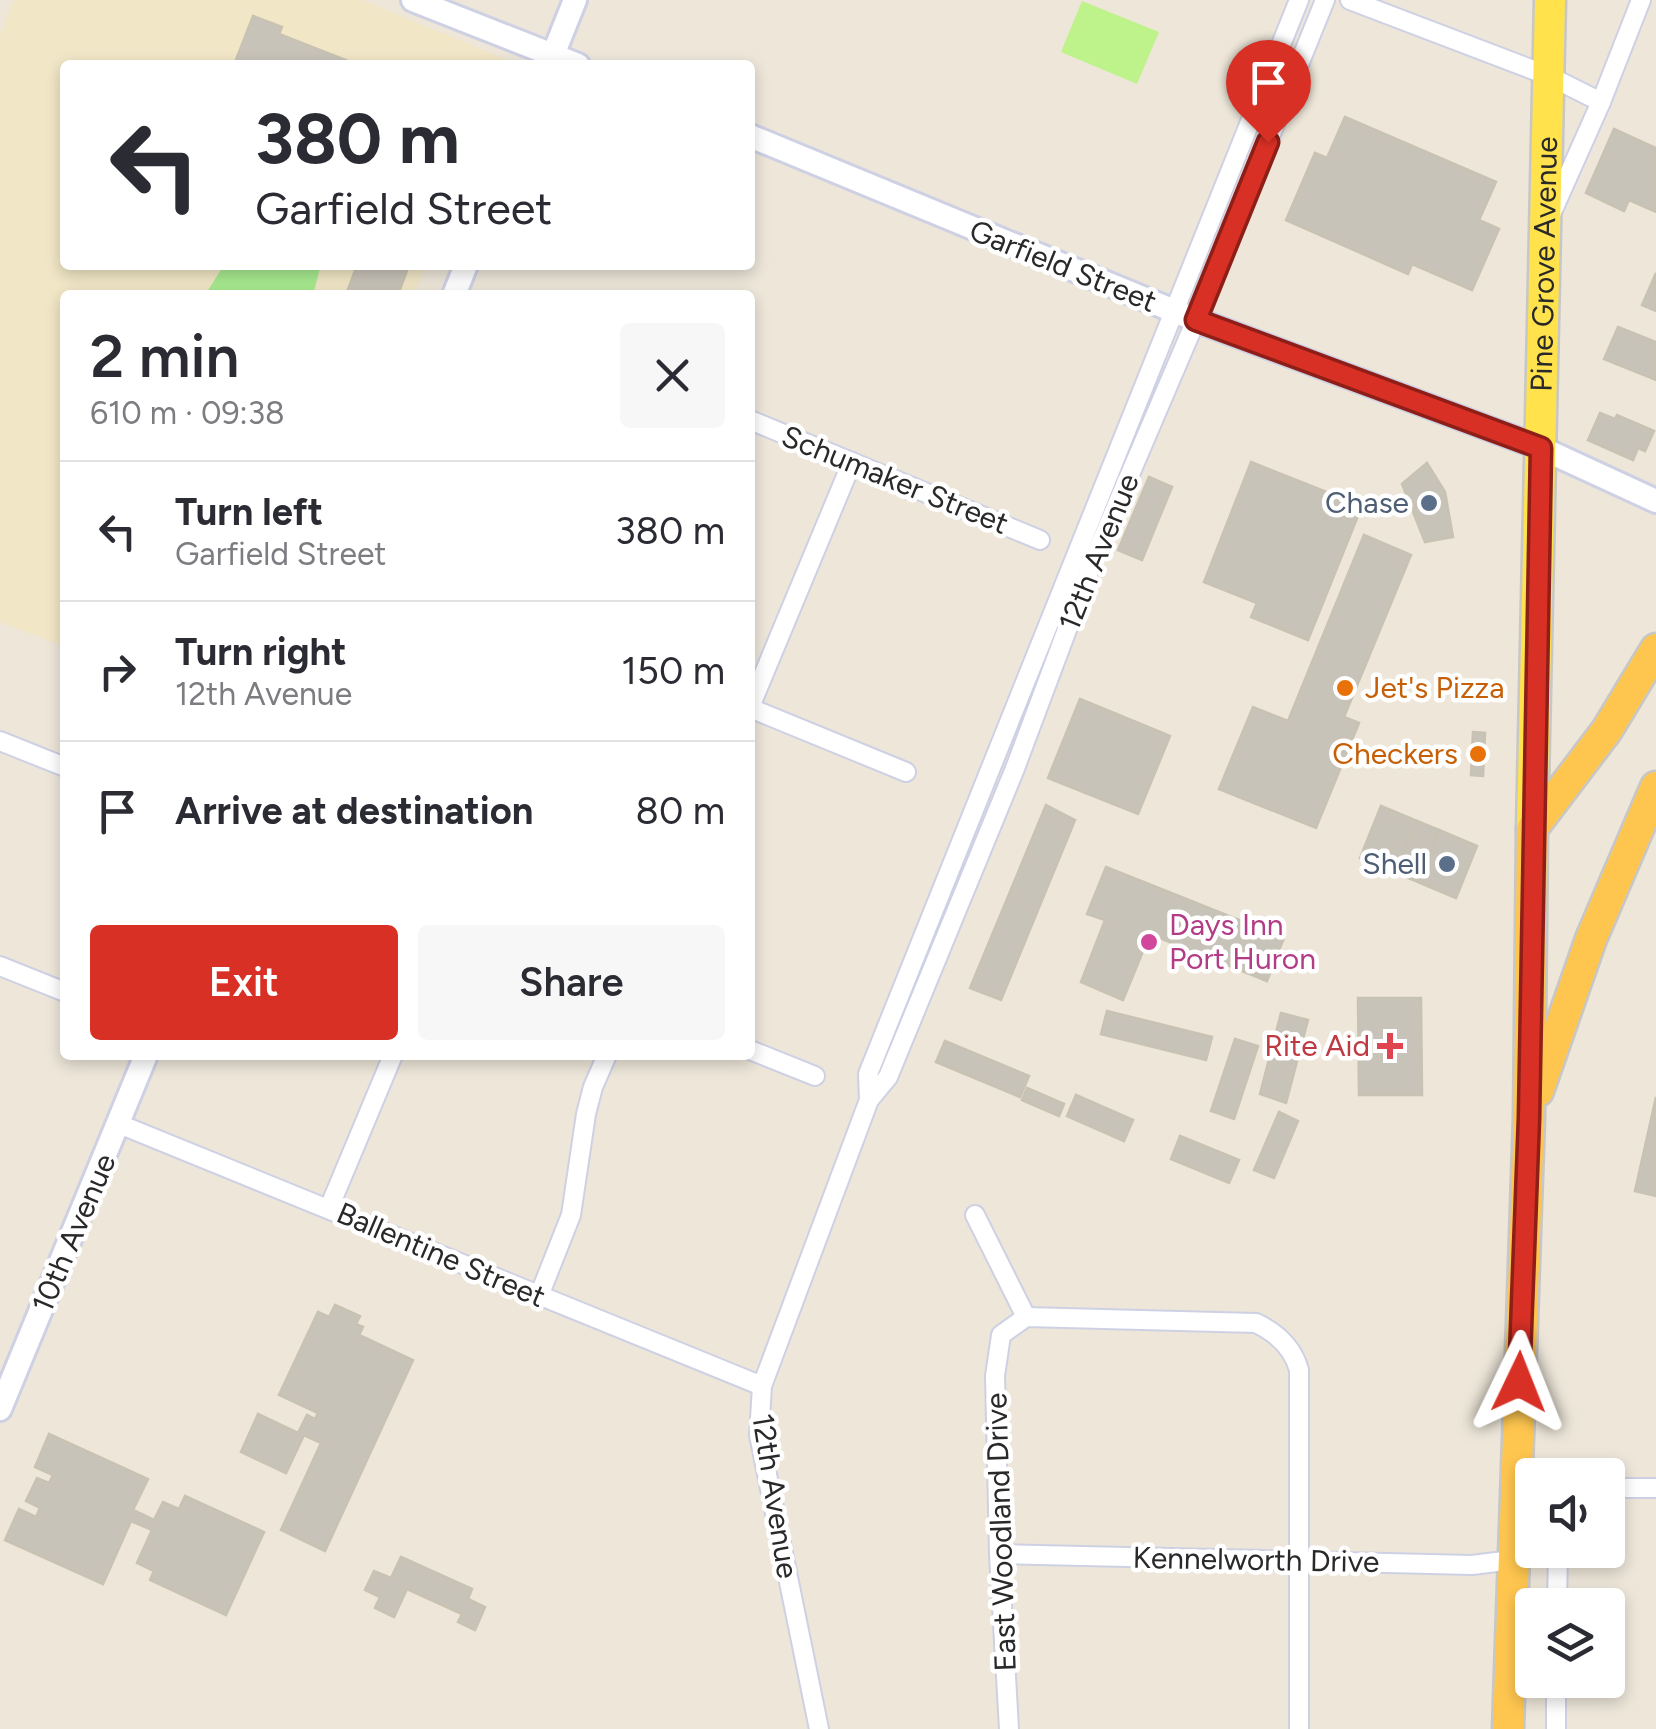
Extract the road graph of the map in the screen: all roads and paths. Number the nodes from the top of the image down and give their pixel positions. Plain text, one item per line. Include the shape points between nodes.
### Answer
1 (413, 0) edge
2 (576, 0) edge
3 (1299, 0) edge
4 (1326, 0) edge
5 (1350, 0) edge
6 (1550, 0) edge
7 (1641, 0) edge
8 (551, 60) edge
9 (1549, 76) junction
10 (1601, 102) junction
11 (755, 138) edge
12 (1547, 222) junction
13 (1185, 316) junction
14 (755, 422) edge
15 (1541, 448) junction
16 (852, 462) junction
17 (1656, 501) edge
18 (1040, 540) dead end
19 (1656, 650) edge
20 (755, 696) edge
21 (755, 710) edge
22 (0, 741) edge
23 (60, 765) edge
24 (906, 772) dead end
25 (1656, 787) edge
26 (1532, 829) junction
27 (0, 966) edge
28 (60, 990) edge
29 (755, 1052) edge
30 (144, 1060) edge
31 (390, 1060) edge
32 (605, 1060) edge
33 (815, 1076) dead end
34 (1529, 1118) junction
35 (119, 1124) junction
36 (329, 1208) junction
37 (975, 1215) dead end
38 (539, 1296) junction
39 (1026, 1317) junction
40 (762, 1386) junction
41 (0, 1410) edge
42 (1524, 1458) edge
43 (1625, 1488) edge
44 (1656, 1488) edge
45 (1515, 1541) edge
46 (999, 1554) junction
47 (1512, 1560) junction
48 (1300, 1562) junction
49 (1556, 1698) edge
50 (819, 1729) edge
51 (1009, 1729) edge
52 (1299, 1729) edge
53 (1508, 1729) edge
54 (1556, 1729) edge

1 - 8 street
2 - 8 street
3 - 13 street, 12th Avenue
4 - 13 street, 12th Avenue
5 - 9 street
6 - 9 main road, Pine Grove Avenue
7 - 10 street
9 - 10 street
9 - 12 main road, Pine Grove Avenue
10 - 12 street
11 - 13 street, Garfield Street
12 - 15 main road, Pine Grove Avenue
13 - 15 street, Garfield Street
13 - 40 street, 12th Avenue via 1014,771 888,1077 869,1100
14 - 16 street, Schumaker Street
15 - 17 street, Garfield Street
15 - 26 main road, Pine Grove Avenue
16 - 18 street, Schumaker Street
16 - 20 street
19 - 26 highway via 1607,730
21 - 24 street
22 - 23 street
25 - 34 highway via 1591,939
26 - 34 highway, Pine Grove Avenue
27 - 28 street
29 - 33 street
30 - 35 street, 10th Avenue
31 - 36 street
32 - 38 street via 586,1114 571,1215
34 - 42 highway, Pine Grove Avenue
35 - 36 street, Ballentine Street
35 - 41 street, 10th Avenue
36 - 38 street, Ballentine Street
37 - 39 street
38 - 40 street, Ballentine Street
39 - 46 street, East Woodland Drive via 1001,1335 995,1376
39 - 48 street via 1256,1323 1277,1336 1299,1370
40 - 50 street, 12th Avenue via 759,1435
43 - 44 street
45 - 47 highway, Pine Grove Avenue
46 - 48 street, Kennelworth Drive
46 - 51 street, East Woodland Drive
47 - 48 street, Kennelworth Drive
47 - 53 highway, Pine Grove Avenue
48 - 52 street
49 - 54 street

